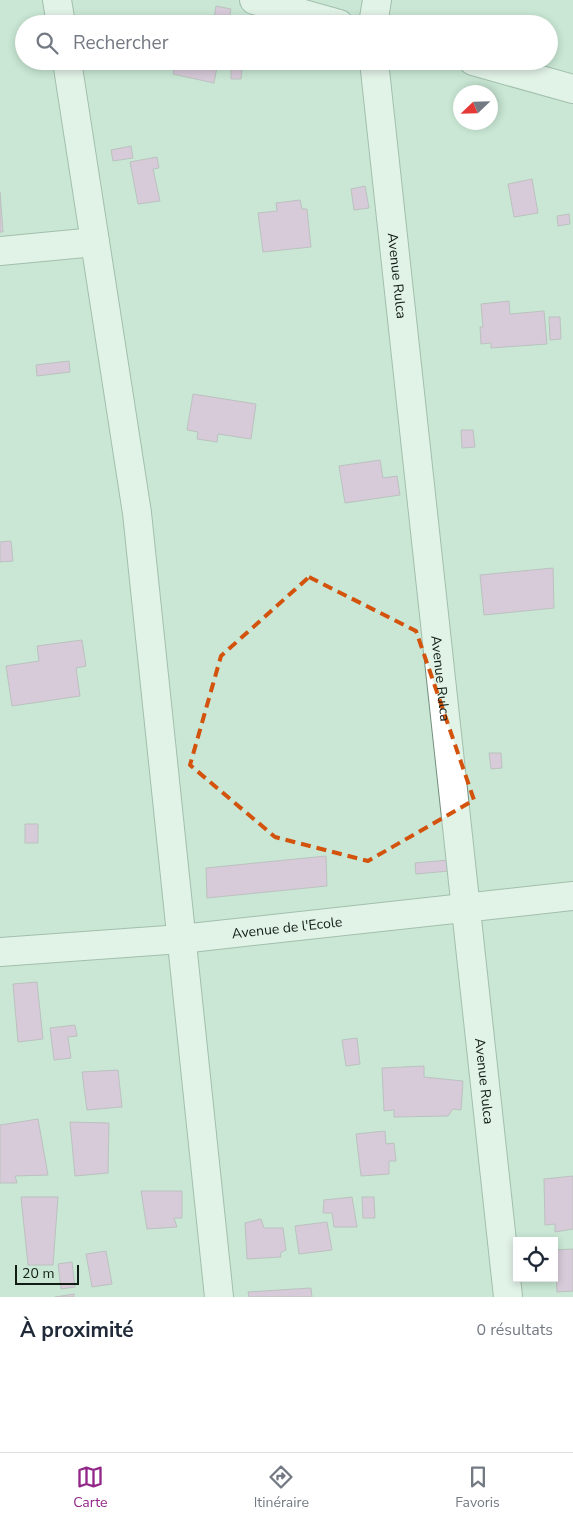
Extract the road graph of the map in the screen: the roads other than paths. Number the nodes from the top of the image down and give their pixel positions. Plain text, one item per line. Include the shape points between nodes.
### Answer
1 (57, 0) edge
2 (254, 0) edge
3 (377, 0) edge
4 (60, 15) edge
5 (308, 15) edge
6 (374, 15) edge
7 (68, 70) edge
8 (375, 70) edge
9 (505, 70) edge
10 (573, 89) edge
11 (95, 242) junction
12 (0, 250) edge
13 (573, 896) edge
14 (466, 908) junction
15 (181, 939) junction
16 (0, 952) edge
17 (219, 1297) edge
18 (508, 1297) edge

1 - 4 street
2 - 5 street
3 - 6 street
7 - 11 street
8 - 14 street, Avenue Rulca
9 - 10 street
11 - 12 street
11 - 15 street via 137,513
13 - 14 street, Avenue de l'Ecole
14 - 15 street, Avenue de l'Ecole
14 - 18 street, Avenue Rulca
15 - 16 street, Avenue de l'Ecole
15 - 17 street

